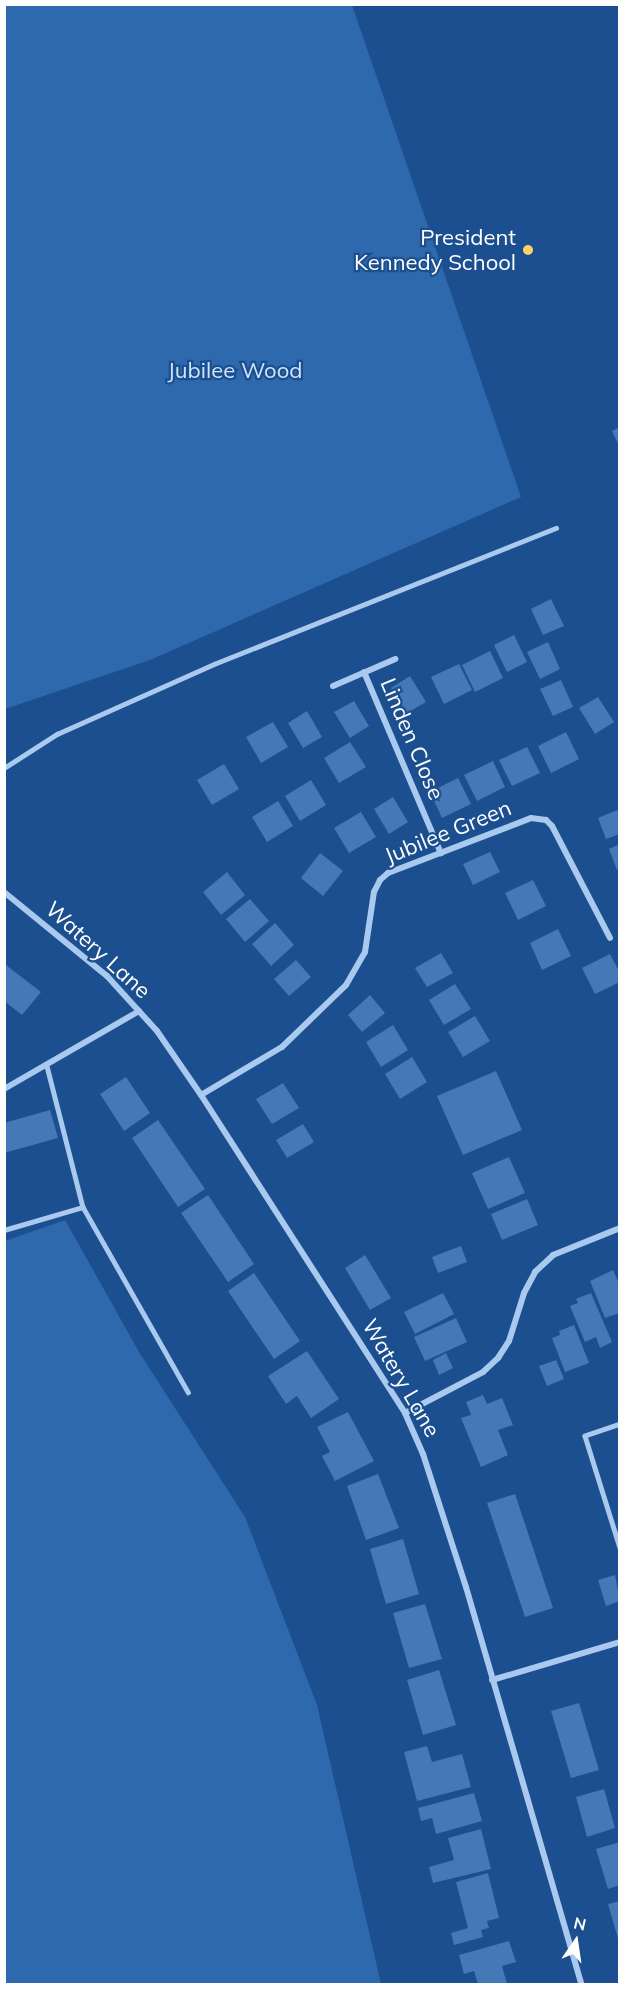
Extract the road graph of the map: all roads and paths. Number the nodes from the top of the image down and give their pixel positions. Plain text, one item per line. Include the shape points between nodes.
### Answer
1 (556, 528) dead end
2 (395, 659) dead end
3 (364, 672) junction
4 (333, 686) dead end
5 (4, 768) edge
6 (441, 853) junction
7 (4, 892) edge
8 (610, 938) dead end
9 (139, 1011) junction
10 (47, 1066) junction
11 (4, 1089) edge
12 (201, 1095) junction
13 (82, 1207) junction
14 (620, 1228) edge
15 (4, 1230) edge
16 (188, 1392) dead end
17 (405, 1413) junction
18 (620, 1424) edge
19 (620, 1548) edge
20 (620, 1642) edge
21 (492, 1680) junction
22 (581, 1984) edge

1 - 5 lane via 214,664 57,734
2 - 3 street, Linden Close
3 - 4 street, Linden Close
3 - 6 street, Linden Close
6 - 8 street, Jubilee Green via 531,818 546,820
6 - 12 street, Jubilee Green via 388,873 380,880 370,908 365,952 346,986 321,1012 282,1047
7 - 9 street, Watery Lane via 107,976
9 - 10 street
9 - 12 street, Watery Lane
10 - 11 street
10 - 13 lane
12 - 17 street, Watery Lane
13 - 15 lane
13 - 16 lane
14 - 17 street via 553,1255 535,1272 509,1341 498,1358 483,1372
17 - 21 street, Watery Lane via 427,1465
18 - 19 lane via 585,1436
20 - 21 street
21 - 22 street, Watery Lane

